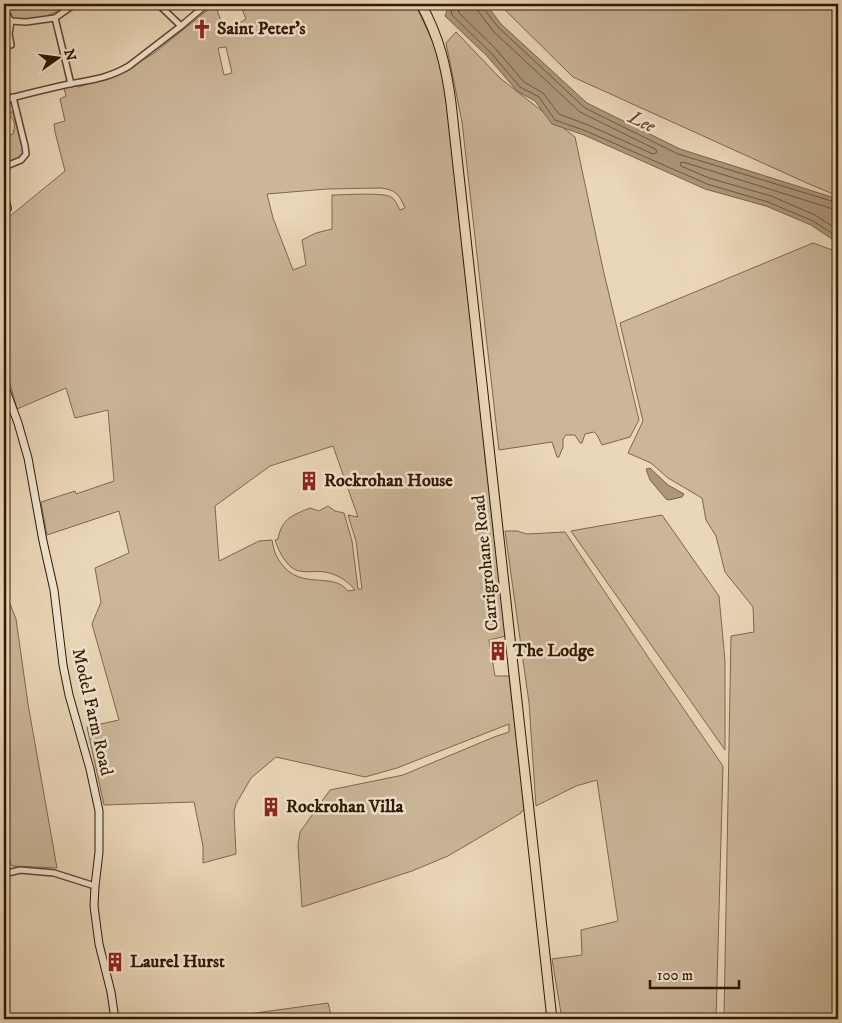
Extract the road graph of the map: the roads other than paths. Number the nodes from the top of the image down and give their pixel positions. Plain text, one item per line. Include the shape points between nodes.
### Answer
1 (75, 4) edge
2 (89, 4) edge
3 (160, 4) edge
4 (207, 4) edge
5 (421, 4) edge
6 (4, 10) edge
7 (55, 18) junction
8 (11, 21) junction
9 (181, 26) junction
10 (11, 45) dead end
11 (71, 84) junction
12 (13, 97) junction
13 (4, 100) edge
14 (4, 167) edge
15 (4, 193) edge
16 (8, 208) dead end
17 (4, 385) edge
18 (4, 874) edge
19 (95, 886) junction
20 (115, 1019) edge
21 (552, 1019) edge

1 - 2 street
1 - 7 street
3 - 9 street
4 - 9 street
5 - 21 highway, Carrigrohane Road via 442,54 451,103
6 - 8 street
7 - 8 street
7 - 11 street
8 - 10 street via 8,34
9 - 11 street via 121,71
11 - 12 street
12 - 13 street
12 - 14 street via 26,154 21,160
15 - 16 street
17 - 19 main road, Model Farm Road via 28,458 54,590 69,695 99,811
18 - 19 street via 20,870 54,873
19 - 20 main road, Model Farm Road via 99,944

